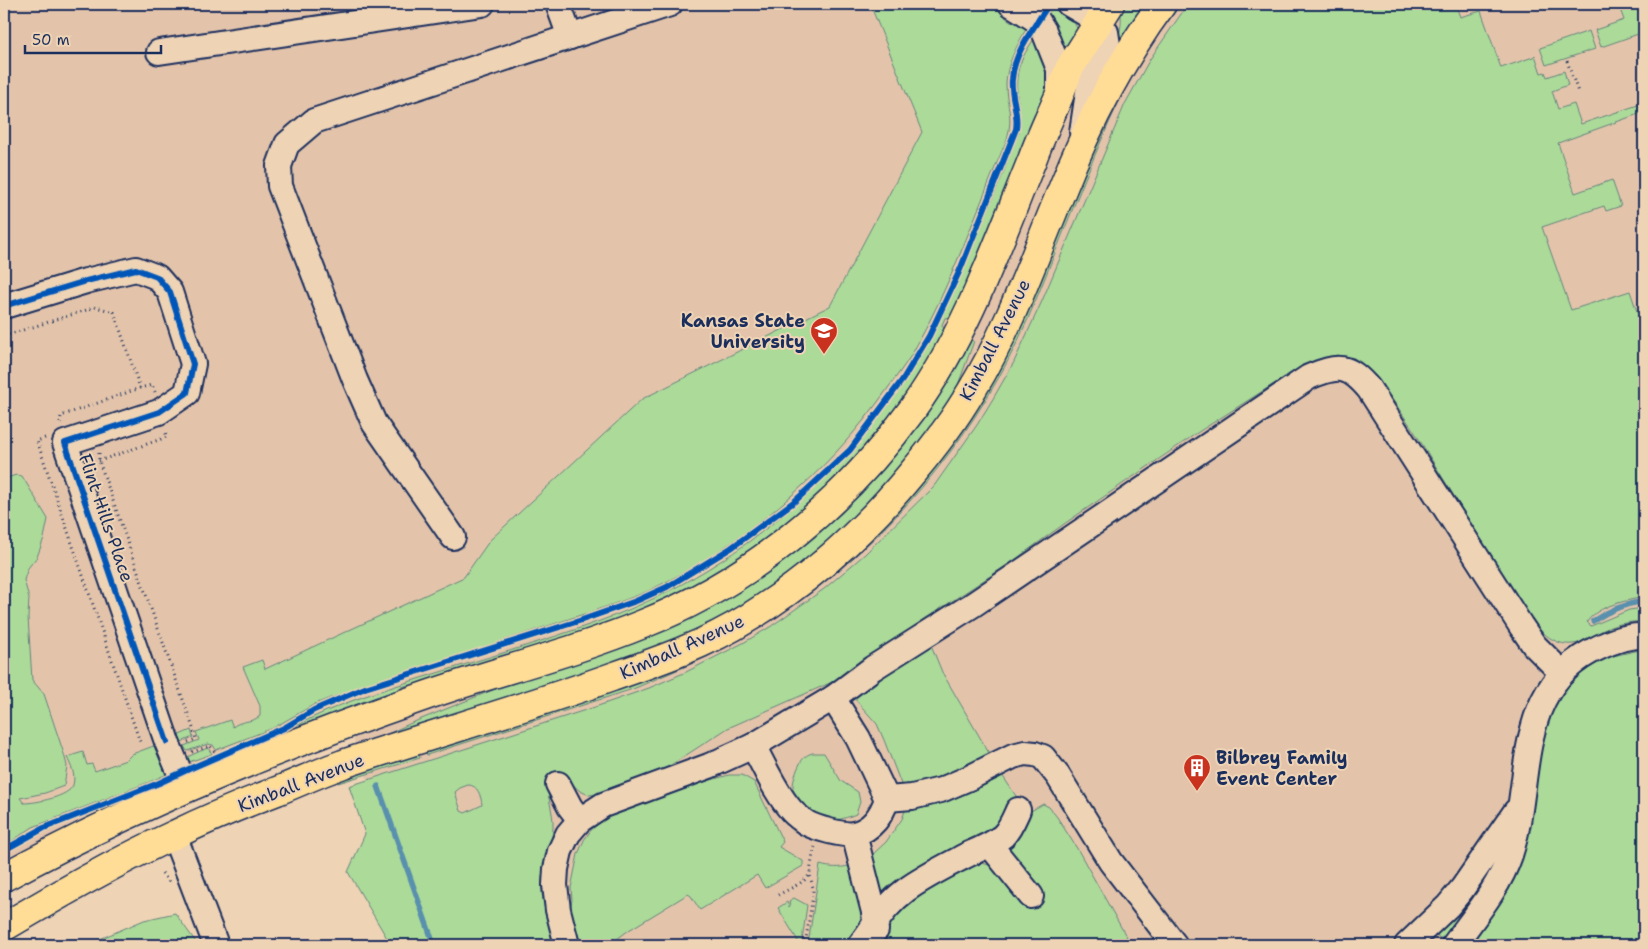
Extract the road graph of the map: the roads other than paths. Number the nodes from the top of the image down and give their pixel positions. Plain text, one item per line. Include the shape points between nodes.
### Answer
1 (482, 4) edge
2 (558, 4) edge
3 (670, 4) edge
4 (1011, 4) edge
5 (1069, 4) edge
6 (1162, 4) edge
7 (1104, 13) edge
8 (570, 37) junction
9 (159, 52) dead end
10 (1059, 96) junction
11 (1079, 149) junction
12 (4, 306) edge
13 (453, 537) dead end
14 (1644, 636) edge
15 (1562, 673) junction
16 (425, 696) junction
17 (833, 698) junction
18 (752, 746) junction
19 (181, 760) junction
20 (558, 784) dead end
21 (887, 799) junction
22 (1520, 806) junction
23 (1018, 810) dead end
24 (580, 820) junction
25 (854, 834) junction
26 (174, 835) junction
27 (990, 845) junction
28 (4, 878) edge
29 (1031, 896) dead end
30 (4, 927) edge
31 (876, 934) edge
32 (216, 945) edge
33 (567, 945) edge
34 (860, 945) edge
35 (1175, 945) edge
36 (1407, 945) edge
37 (1454, 945) edge

1 - 9 street
2 - 8 street
3 - 8 street
4 - 10 street via 1038,21 1044,30 1059,69
5 - 7 street
6 - 11 main road, Kimball Avenue via 1115,76
7 - 10 main road, Kimball Avenue via 1069,69
7 - 11 street via 1108,45 1090,79
8 - 13 street via 314,121 287,144 279,166 280,186 374,424
10 - 16 main road, Kimball Avenue via 956,339 897,428 855,477 817,514 739,575 690,603 583,646
11 - 26 main road, Kimball Avenue via 1027,277 973,390 929,453 898,489 811,573 748,618 649,664 339,766
12 - 19 street, Flint Hills Place via 136,269 157,277 170,292 193,364 187,393 159,412 65,443
14 - 15 street via 1603,645
15 - 17 street via 1534,645 1521,626 1369,389 1358,375 1343,368 1310,377 974,604 873,668
15 - 22 street via 1536,715
16 - 19 main road, Kimball Avenue via 282,748
16 - 26 main road via 311,758 182,811 173,817 170,827
17 - 18 street
17 - 21 street via 875,769
18 - 24 street via 709,766 603,805
18 - 25 street via 779,793 806,823
19 - 28 main road, Kimball Avenue via 73,842
20 - 24 street
21 - 25 street via 883,813 869,827
21 - 35 street via 941,790 1013,756 1025,753 1043,757 1111,862
22 - 36 street via 1462,889
22 - 37 street via 1516,832 1502,872
23 - 27 street via 1004,835
24 - 33 street via 560,850 556,869 558,910
25 - 31 street via 870,894
26 - 30 main road, Kimball Avenue
26 - 32 street
27 - 29 street
27 - 31 street via 908,888 882,911
31 - 34 street

